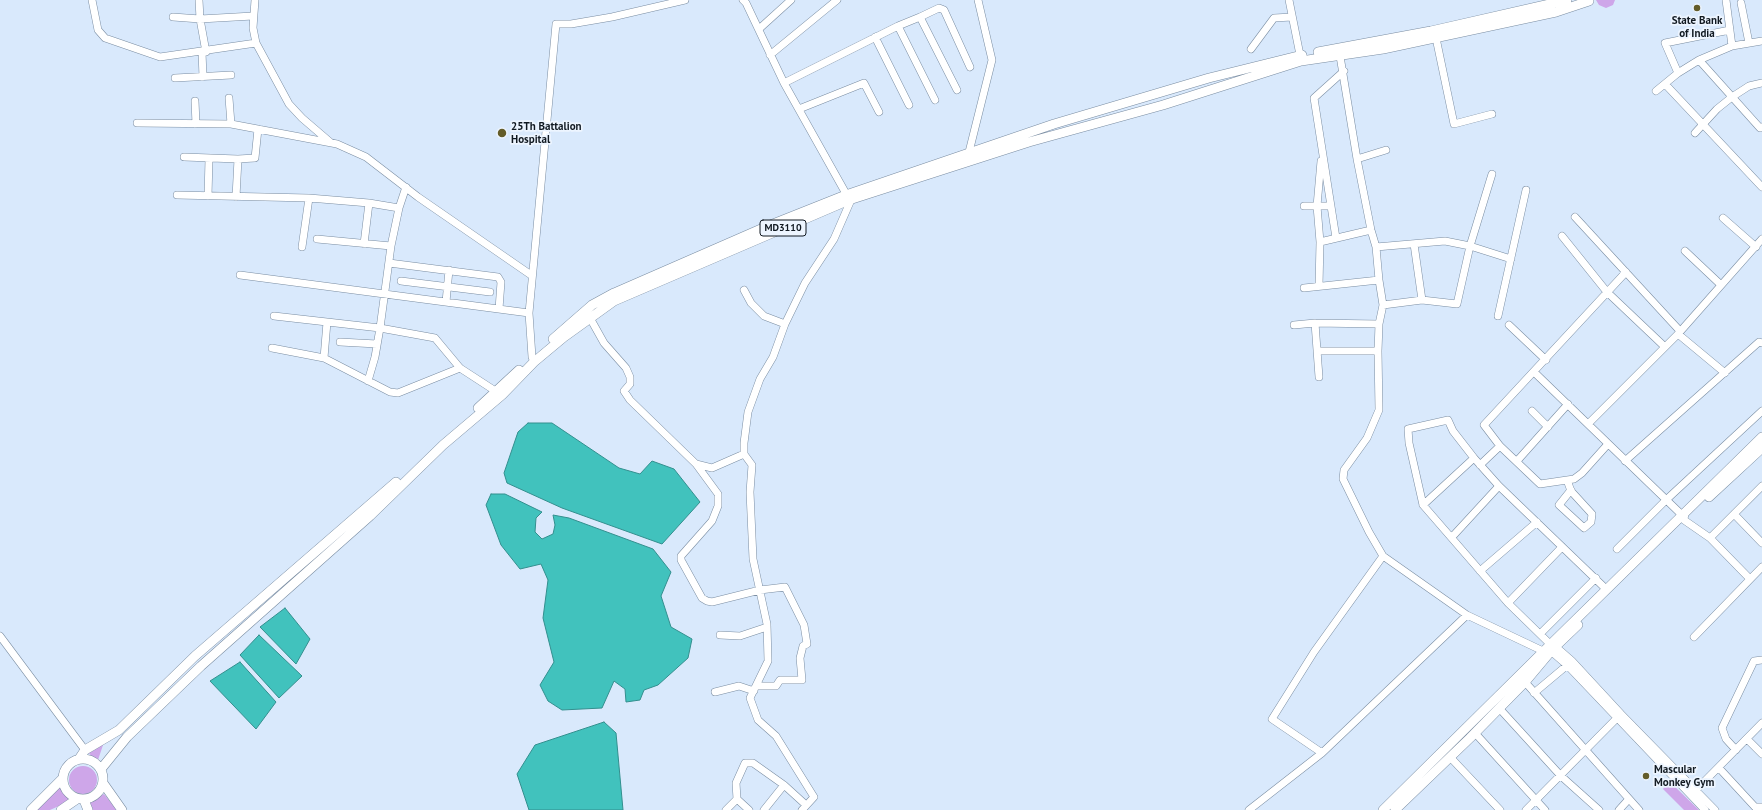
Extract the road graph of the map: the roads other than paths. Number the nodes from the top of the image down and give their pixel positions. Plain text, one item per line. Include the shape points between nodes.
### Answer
1 (92, 0) edge
2 (199, 0) edge
3 (256, 0) edge
4 (685, 0) edge
5 (791, 0) edge
6 (837, 0) edge
7 (978, 0) edge
8 (1288, 0) edge
9 (1567, 0) edge
10 (1726, 0) edge
11 (746, 1) edge
12 (1589, 1) dead end
13 (1741, 3) dead end
14 (253, 16) junction
15 (173, 17) dead end
16 (920, 17) junction
17 (1292, 17) junction
18 (200, 19) junction
19 (898, 26) junction
20 (759, 29) junction
21 (1730, 30) junction
22 (1433, 34) junction
23 (875, 37) junction
24 (1762, 41) edge
25 (1749, 43) junction
26 (256, 44) junction
27 (1732, 46) junction
28 (1251, 49) dead end
29 (204, 52) junction
30 (1340, 52) junction
31 (770, 55) junction
32 (1301, 58) junction
33 (1699, 60) junction
34 (970, 67) dead end
35 (1344, 71) junction
36 (1678, 73) junction
37 (231, 75) dead end
38 (202, 77) junction
39 (175, 78) dead end
40 (784, 83) junction
41 (1762, 83) edge
42 (1665, 84) junction
43 (957, 90) dead end
44 (1656, 91) dead end
45 (1732, 97) junction
46 (229, 98) dead end
47 (934, 100) dead end
48 (195, 101) dead end
49 (909, 105) dead end
50 (798, 109) junction
51 (879, 112) dead end
52 (1492, 114) dead end
53 (137, 124) dead end
54 (196, 124) junction
55 (231, 124) junction
56 (1703, 125) junction
57 (1762, 128) edge
58 (258, 129) junction
59 (1695, 133) dead end
60 (330, 143) junction
61 (1322, 150) junction
62 (1386, 150) dead end
63 (969, 152) junction
64 (184, 157) dead end
65 (209, 159) junction
66 (238, 159) junction
67 (1357, 159) junction
68 (1492, 174) dead end
69 (406, 186) junction
70 (1762, 187) edge
71 (1526, 190) dead end
72 (177, 195) dead end
73 (208, 196) junction
74 (236, 197) junction
75 (309, 198) junction
76 (849, 198) junction
77 (369, 203) junction
78 (1304, 206) dead end
79 (1317, 206) junction
80 (1330, 206) junction
81 (399, 208) junction
82 (1575, 217) dead end
83 (1723, 218) dead end
84 (1371, 230) junction
85 (1562, 236) dead end
86 (1336, 238) junction
87 (317, 239) dead end
88 (1762, 239) edge
89 (1320, 242) junction
90 (364, 244) junction
91 (1414, 244) junction
92 (391, 246) junction
93 (1470, 246) junction
94 (302, 247) dead end
95 (1376, 247) junction
96 (1756, 247) junction
97 (1684, 251) dead end
98 (1511, 259) junction
99 (389, 263) junction
100 (449, 270) junction
101 (1626, 272) junction
102 (531, 274) junction
103 (240, 275) dead end
104 (1379, 280) junction
105 (401, 281) dead end
106 (1720, 284) junction
107 (1319, 286) junction
108 (448, 287) junction
109 (1304, 288) dead end
110 (744, 290) dead end
111 (490, 292) dead end
112 (1607, 292) junction
113 (385, 295) junction
114 (1422, 300) junction
115 (446, 302) junction
116 (1383, 305) junction
117 (499, 309) junction
118 (529, 313) junction
119 (274, 316) dead end
120 (1498, 316) dead end
121 (590, 318) junction
122 (327, 322) junction
123 (1315, 323) junction
124 (785, 324) junction
125 (1379, 324) junction
126 (1294, 325) dead end
127 (1510, 325) dead end
128 (380, 328) junction
129 (1679, 332) junction
130 (340, 342) dead end
131 (1762, 343) edge
132 (377, 344) junction
133 (1665, 347) junction
134 (272, 348) dead end
135 (1378, 351) junction
136 (1318, 352) junction
137 (324, 358) junction
138 (533, 359) junction
139 (1546, 360) junction
140 (460, 368) junction
141 (1534, 372) junction
142 (1725, 373) junction
143 (1320, 377) dead end
144 (368, 381) junction
145 (499, 393) junction
146 (1568, 404) junction
147 (1532, 411) dead end
148 (1762, 411) edge
149 (1588, 424) junction
150 (1548, 427) junction
151 (1762, 437) edge
152 (1608, 444) junction
153 (1500, 446) junction
154 (1762, 448) edge
155 (744, 454) junction
156 (1474, 458) junction
157 (1517, 461) junction
158 (1625, 461) junction
159 (696, 464) junction
160 (1480, 465) junction
161 (1567, 480) junction
162 (1499, 486) junction
163 (1762, 486) edge
164 (1571, 490) junction
165 (1666, 500) junction
166 (1423, 505) junction
167 (1734, 514) junction
168 (1683, 515) junction
169 (1537, 522) junction
170 (1452, 537) junction
171 (1710, 538) junction
172 (1762, 543) edge
173 (1562, 547) junction
174 (1617, 549) dead end
175 (1383, 556) junction
176 (1761, 570) edge
177 (1480, 571) junction
178 (1596, 578) junction
179 (1750, 579) junction
180 (1606, 589) junction
181 (760, 590) junction
182 (1508, 603) junction
183 (1467, 615) junction
184 (767, 627) junction
185 (1540, 634) junction
186 (720, 635) dead end
187 (0, 636) edge
188 (1694, 638) dead end
189 (1551, 648) junction
190 (1762, 660) edge
191 (1570, 663) junction
192 (1525, 682) junction
193 (755, 689) junction
194 (715, 692) dead end
195 (1534, 694) junction
196 (1499, 708) junction
197 (1618, 716) junction
198 (1762, 723) edge
199 (1475, 733) junction
200 (1747, 739) junction
201 (85, 750) junction
202 (1736, 750) junction
203 (1585, 751) junction
204 (1322, 753) junction
205 (1762, 754) edge
206 (1450, 757) junction
207 (78, 759) junction
208 (1719, 768) junction
209 (101, 769) junction
210 (1561, 776) junction
211 (63, 778) junction
212 (103, 783) junction
213 (784, 785) junction
214 (1693, 793) junction
215 (81, 799) junction
216 (737, 799) junction
217 (1535, 799) junction
218 (1628, 800) junction
219 (804, 808) edge
220 (1762, 808) edge
221 (31, 810) edge
222 (61, 810) edge
223 (88, 810) edge
224 (122, 810) edge
225 (726, 810) edge
226 (750, 810) edge
227 (764, 810) edge
228 (1249, 810) edge
229 (1383, 810) edge
230 (1394, 810) edge
231 (1500, 810) edge
232 (1526, 810) edge
233 (1545, 810) edge
234 (1600, 810) edge
235 (1619, 810) edge
236 (1639, 810) edge
237 (1705, 810) edge
238 (1715, 810) edge

1 - 29 street via 98,30 105,38 160,57
2 - 18 street
3 - 14 street
4 - 102 street via 612,18 556,24
5 - 20 street
6 - 31 street
7 - 63 street via 992,60
8 - 17 street
9 - 22 main road, MD3110
10 - 21 street
11 - 20 street
12 - 22 main road, MD3110 via 1556,12
13 - 25 street
14 - 18 street
14 - 26 street
15 - 18 street
16 - 19 street
16 - 34 street via 939,8 944,10
16 - 43 street
17 - 28 street via 1274,18
17 - 32 street
18 - 29 street
19 - 23 street
19 - 47 street
20 - 31 street
21 - 27 street
21 - 36 street via 1665,43
22 - 30 main road, MD3110 via 1383,49
22 - 52 street via 1454,124
23 - 40 street
23 - 49 street
24 - 25 street
25 - 27 street
26 - 29 street
26 - 60 street via 289,104
27 - 33 street
29 - 38 street
30 - 32 main road, MD3110
30 - 35 street
31 - 40 street
32 - 63 main road, MD3110 via 1209,78
32 - 76 main road, MD3110 via 1163,105 1029,142
33 - 36 street
33 - 45 street
35 - 61 street via 1314,98
35 - 67 street
36 - 42 street
37 - 38 street
38 - 39 street
40 - 50 street
41 - 45 street via 1749,86
42 - 44 street
42 - 56 street
45 - 56 street
45 - 57 street
46 - 55 street
48 - 54 street
50 - 51 street via 864,83
50 - 76 street
53 - 54 street
54 - 55 street
55 - 58 street
56 - 59 street
56 - 70 street
58 - 60 street
58 - 66 street via 255,158
60 - 69 street via 366,157
61 - 79 street
61 - 80 street
62 - 67 street
63 - 76 main road, MD3110
64 - 65 street
65 - 66 street
65 - 73 street
66 - 74 street
67 - 84 street
68 - 93 street
69 - 81 street
69 - 102 street
71 - 98 street
72 - 73 street
73 - 74 street
74 - 75 street
75 - 77 street
75 - 94 street
76 - 121 main road, MD3110 via 614,301
76 - 124 street via 834,239 805,283
76 - 138 main road, MD3110 via 763,228 614,293 592,305
77 - 81 street
77 - 90 street
78 - 79 street
79 - 80 street
79 - 89 street
80 - 86 street
81 - 92 street
82 - 101 street
83 - 96 street
84 - 86 street
84 - 95 street
85 - 112 street
86 - 89 street
87 - 90 street
88 - 96 street
89 - 107 street
90 - 92 street
91 - 93 street via 1445,241
91 - 95 street
91 - 114 street
92 - 99 street
93 - 98 street
93 - 114 street via 1457,304
95 - 104 street
96 - 106 street
97 - 106 street
98 - 120 street
99 - 100 street
99 - 113 street
100 - 108 street
100 - 117 street via 498,277
101 - 112 street
101 - 129 street
102 - 118 street
103 - 113 street
104 - 107 street
104 - 116 street
105 - 108 street
106 - 129 street
107 - 109 street
108 - 111 street
108 - 115 street
110 - 124 street via 751,303 764,316
112 - 133 street
112 - 139 street
113 - 115 street
113 - 128 street
114 - 116 street
115 - 117 street
116 - 125 street
117 - 118 street
118 - 138 street
119 - 122 street
121 - 138 main road, MD3110
121 - 159 street via 604,343 626,368 630,384 624,391 630,400
122 - 128 street
122 - 137 street
123 - 125 street
123 - 126 street
123 - 136 street
124 - 155 street via 748,412
125 - 135 street
127 - 139 street
128 - 132 street
128 - 140 street via 435,338
129 - 133 street
129 - 142 street
130 - 132 street
131 - 142 street via 1759,342
132 - 144 street
133 - 149 street
134 - 137 street
135 - 136 street
135 - 175 street via 1379,410 1367,438 1344,470 1343,479
136 - 143 street
137 - 144 street
138 - 145 main road, MD3110
139 - 141 street
140 - 144 street via 398,393 390,392
140 - 145 street
141 - 146 street
141 - 153 street via 1484,425
142 - 158 street
145 - 201 main road, MD3110 via 195,656 119,730
145 - 209 main road, MD3110 via 370,516 201,666 127,737
146 - 149 street
146 - 150 street
147 - 150 street
148 - 165 street
149 - 152 street
150 - 157 street
151 - 168 main road
152 - 158 street
152 - 161 street via 1582,474
153 - 157 street
153 - 160 street
154 - 168 main road
155 - 159 street via 712,468
155 - 181 street via 752,465 750,492 753,559
156 - 160 street
156 - 166 street
156 - 166 street via 1453,431 1448,420 1408,430
157 - 161 street via 1540,484
158 - 165 street
159 - 181 street via 718,494 718,506 712,521 683,553 681,560 702,598 707,601
160 - 162 street
161 - 164 street
162 - 169 street
162 - 170 street
163 - 167 street
164 - 164 street via 1592,514 1591,522 1584,528 1559,505
165 - 168 street
165 - 174 street
166 - 170 street
167 - 171 street
167 - 172 street
168 - 171 street
168 - 180 main road
168 - 189 main road
169 - 173 street
169 - 177 street
170 - 177 street
171 - 179 street
173 - 178 street
173 - 182 street
175 - 183 street
175 - 204 street via 1314,652 1272,719
176 - 179 street
177 - 182 street
178 - 180 street
178 - 185 street
179 - 188 street
180 - 189 main road
181 - 184 street
181 - 193 street via 785,587 804,625 807,644 803,646 800,658 802,680 780,680 776,686
182 - 185 street
183 - 189 street
183 - 204 street
184 - 186 street via 740,636
184 - 193 street via 768,661
185 - 189 street
187 - 201 street
189 - 191 street
189 - 192 main road
189 - 229 main road
190 - 202 street via 1754,661 1722,728 1726,739
191 - 195 street
191 - 197 street
192 - 195 street
192 - 196 main road
193 - 194 street via 739,686
193 - 219 street via 750,698 758,720 776,736 814,797
195 - 203 street
196 - 199 main road
196 - 210 street
197 - 203 street
197 - 214 street
198 - 200 street
199 - 206 main road
199 - 217 street
200 - 202 street
200 - 205 street
201 - 207 main road
202 - 208 street
203 - 210 street
203 - 218 street
204 - 228 street
206 - 230 main road
206 - 231 street
207 - 209 main road via 92,760
207 - 211 main road via 67,766
208 - 214 street
208 - 220 street via 1755,807
209 - 212 main road
210 - 217 street
210 - 234 street
211 - 215 main road via 66,791
211 - 221 main road
212 - 215 main road via 97,795
212 - 224 main road
213 - 216 street via 753,763 745,763 736,784
213 - 219 street
213 - 227 street
214 - 237 street
214 - 238 street
215 - 222 main road
215 - 223 main road
216 - 225 street
216 - 226 street
217 - 232 street
217 - 233 street
218 - 235 street
218 - 236 street

